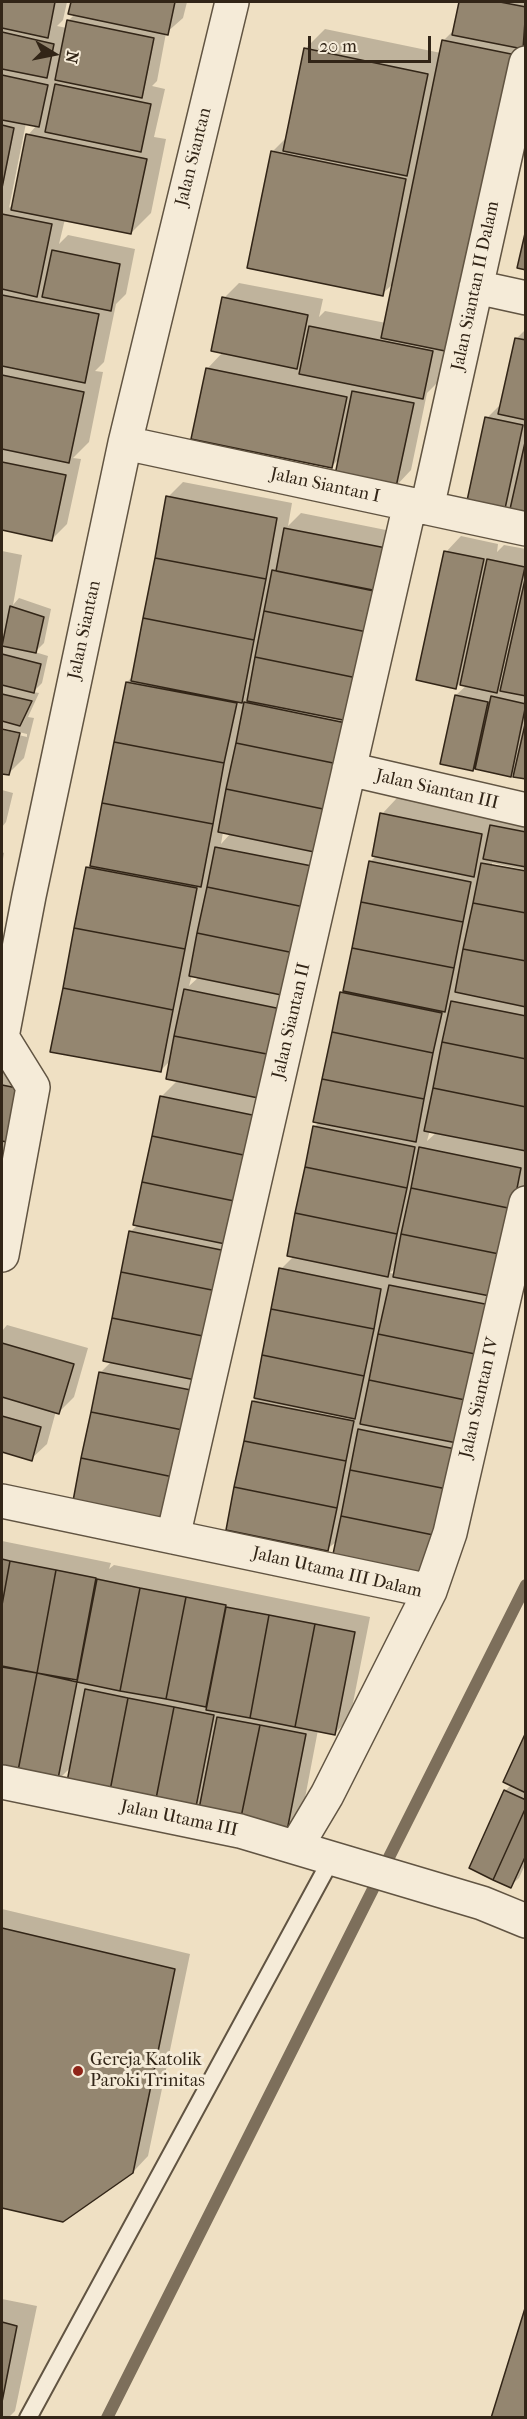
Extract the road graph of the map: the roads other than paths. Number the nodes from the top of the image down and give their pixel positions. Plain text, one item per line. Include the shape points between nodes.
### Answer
1 (232, 2) edge
2 (525, 63) edge
3 (476, 287) junction
4 (525, 298) edge
5 (125, 443) junction
6 (418, 506) junction
7 (525, 529) edge
8 (78, 662) junction
9 (349, 770) junction
10 (525, 810) edge
11 (2, 916) edge
12 (525, 1203) edge
13 (2, 1255) edge
14 (2, 1501) edge
15 (173, 1538) junction
16 (430, 1591) junction
17 (2, 1782) edge
18 (296, 1847) junction
19 (344, 1861) junction
20 (525, 1921) edge
21 (28, 2418) edge

1 - 5 street, Jalan Siantan
2 - 3 street, Jalan Siantan II Dalam
3 - 4 street
3 - 6 street, Jalan Siantan II Dalam
5 - 6 street, Jalan Siantan I
5 - 8 street, Jalan Siantan
6 - 7 street, Jalan Siantan I
6 - 9 street, Jalan Siantan II
8 - 11 street via 69,674
8 - 13 street, Jalan Siantan via 2,1037 33,1087
9 - 10 street, Jalan Siantan III
9 - 15 street, Jalan Siantan II
12 - 16 street, Jalan Siantan IV via 450,1533
14 - 15 street, Jalan Utama III Dalam
15 - 16 street, Jalan Utama III Dalam
16 - 18 street, Jalan Utama III Dalam via 327,1795
17 - 18 street, Jalan Utama III via 240,1831
18 - 19 street, Jalan Utama III
19 - 20 street, Jalan Utama III via 482,1903
19 - 21 lane

